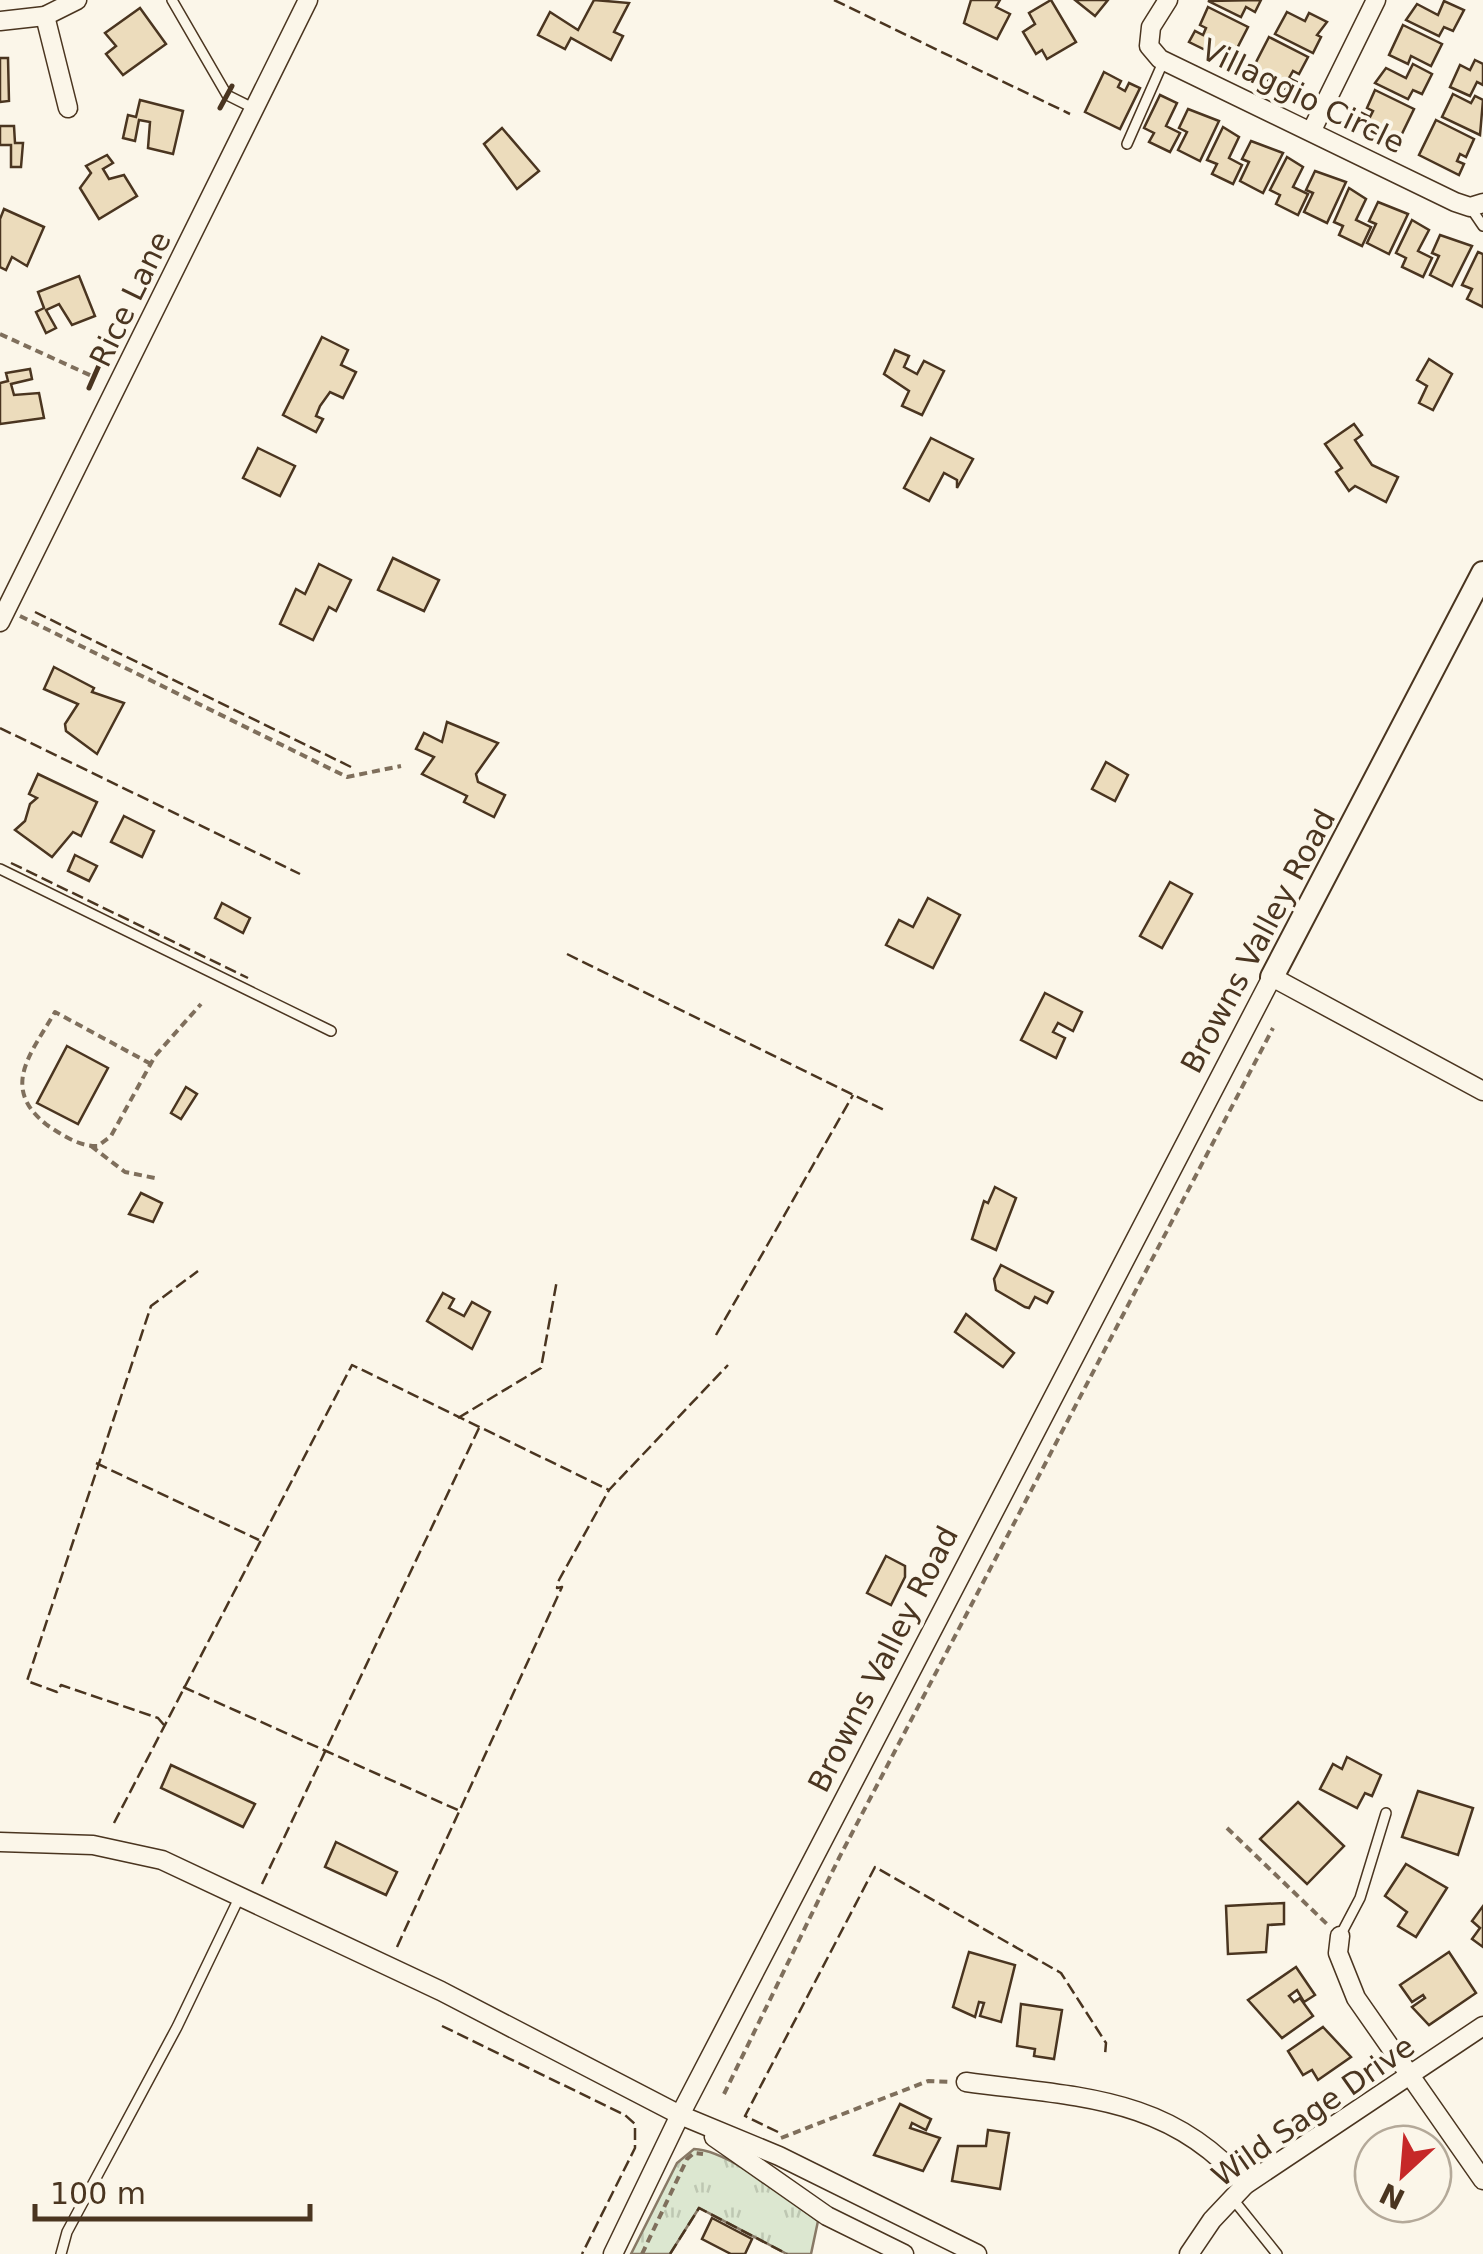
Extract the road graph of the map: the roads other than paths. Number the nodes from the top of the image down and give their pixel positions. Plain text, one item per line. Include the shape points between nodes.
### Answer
1 (77, 0) edge
2 (172, 0) edge
3 (308, 0) edge
4 (1168, 0) edge
5 (1376, 0) edge
6 (44, 16) junction
7 (0, 21) edge
8 (1164, 60) junction
9 (68, 108) dead end
10 (254, 109) junction
11 (1312, 130) junction
12 (1127, 144) dead end
13 (1476, 205) edge
14 (1483, 226) edge
15 (1483, 574) edge
16 (3, 616) edge
17 (0, 870) edge
18 (1272, 977) junction
19 (331, 1031) dead end
20 (1483, 1091) edge
21 (1386, 1813) dead end
22 (0, 1842) edge
23 (242, 1894) junction
24 (1340, 1936) joint
25 (1483, 2026) edge
26 (1409, 2076) junction
27 (966, 2082) road end
28 (680, 2115) junction
29 (1483, 2180) edge
30 (1239, 2192) junction
31 (61, 2254) edge
32 (612, 2254) edge
33 (904, 2254) edge
34 (977, 2254) edge
35 (1188, 2254) edge
36 (1277, 2254) edge

1 - 6 street
2 - 10 lane via 226,95
3 - 10 street, Rice Lane
4 - 8 street, Villaggio Circle via 1151,28 1149,46
5 - 11 street
6 - 7 street
6 - 9 street
8 - 11 street, Villaggio Circle
8 - 12 lane
10 - 16 street, Rice Lane
11 - 13 street, Villaggio Circle
13 - 14 lane
15 - 18 street, Browns Valley Road
17 - 19 lane
18 - 20 street
18 - 28 street, Browns Valley Road
21 - 24 lane via 1360,1898
22 - 23 street via 134,1852
23 - 28 street
23 - 31 lane via 66,2232
24 - 26 street via 1344,1974
25 - 26 street, Wild Sage Drive
26 - 29 street
26 - 30 street, Wild Sage Drive
27 - 30 street via 1104,2102 1163,2118 1204,2143
28 - 32 street, Browns Valley Road
28 - 33 street via 828,2216
28 - 34 street
30 - 35 street, Wild Sage Drive
30 - 36 lane

